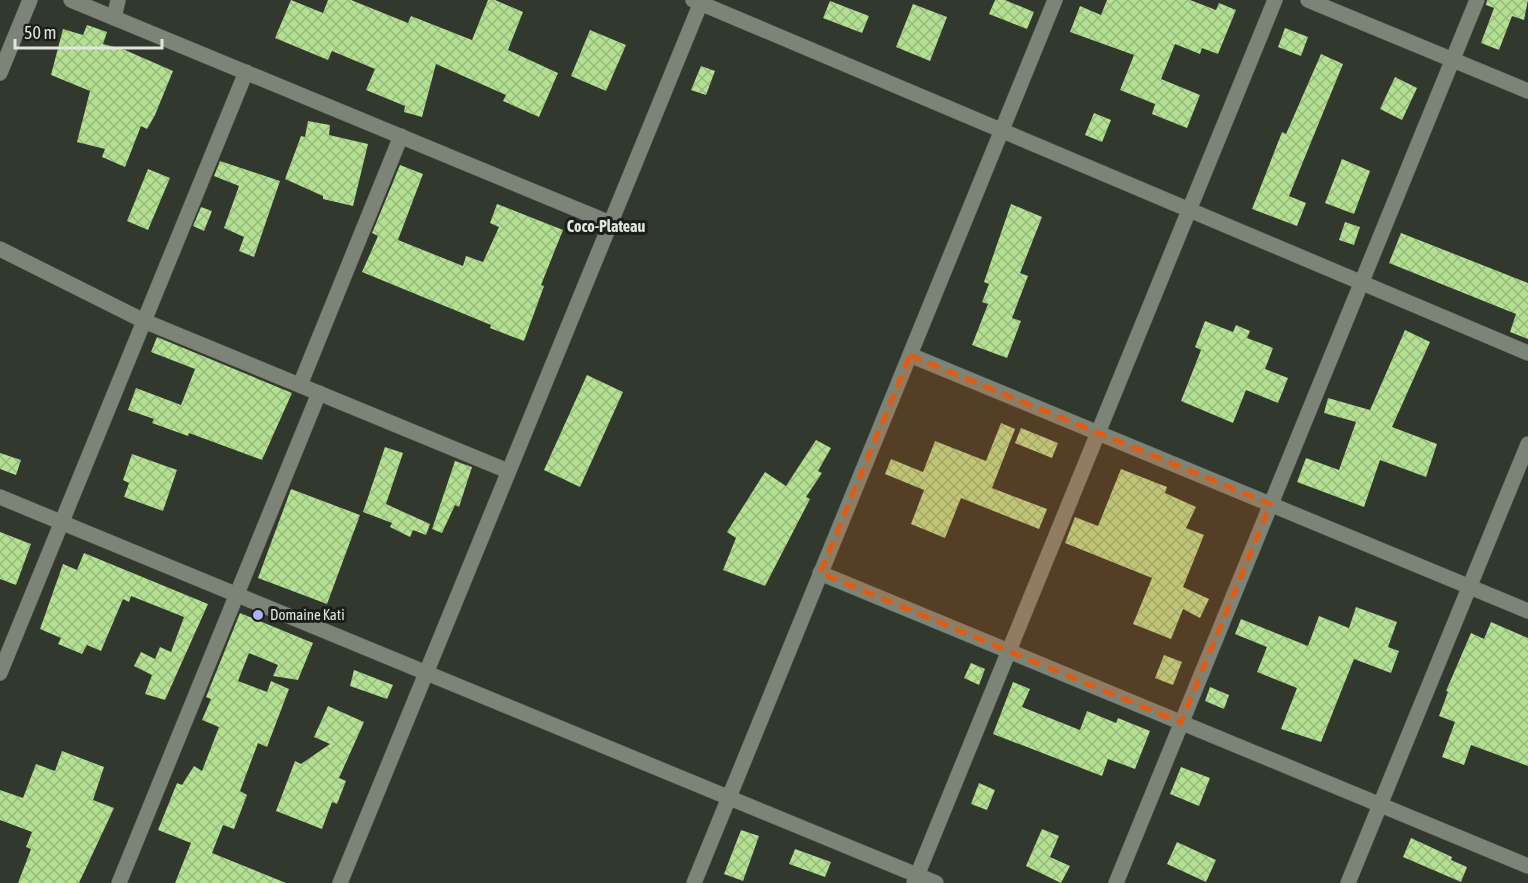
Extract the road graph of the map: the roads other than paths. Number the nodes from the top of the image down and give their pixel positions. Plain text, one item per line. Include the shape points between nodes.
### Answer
1 (30, 0) edge
2 (71, 0) edge
3 (118, 0) edge
4 (1055, 0) edge
5 (1275, 0) edge
6 (1308, 0) edge
7 (1477, 0) edge
8 (698, 1) edge
9 (114, 18) junction
10 (1453, 60) junction
11 (246, 72) junction
12 (0, 73) edge
13 (1528, 91) edge
14 (1002, 130) junction
15 (401, 136) junction
16 (1190, 210) junction
17 (610, 222) junction
18 (0, 249) edge
19 (1362, 283) junction
20 (144, 321) junction
21 (1528, 353) edge
22 (910, 355) junction
23 (300, 385) junction
24 (319, 393) junction
25 (1098, 433) junction
26 (1528, 444) edge
27 (508, 471) junction
28 (0, 497) edge
29 (1271, 504) junction
30 (62, 522) junction
31 (820, 573) junction
32 (1470, 586) junction
33 (237, 594) junction
34 (1528, 610) edge
35 (1009, 651) junction
36 (0, 673) edge
37 (426, 673) junction
38 (1181, 723) junction
39 (729, 798) junction
40 (1380, 805) junction
41 (1528, 866) edge
42 (916, 879) edge
43 (119, 883) edge
44 (340, 883) edge
45 (694, 883) edge
46 (936, 883) edge
47 (1116, 883) edge
48 (1348, 883) edge

1 - 12 street
2 - 9 street
3 - 9 street
4 - 14 street
5 - 16 street
6 - 10 street
7 - 10 street
8 - 14 street
8 - 17 street
9 - 11 street
10 - 13 street
10 - 19 street
11 - 15 street
11 - 20 street
14 - 16 street
14 - 22 street
15 - 17 street
15 - 23 street
16 - 19 street
16 - 25 street
17 - 27 street
18 - 20 street
19 - 21 street
19 - 29 street
20 - 23 street
20 - 30 street
22 - 25 street
22 - 31 street
23 - 24 street
24 - 27 street
24 - 33 street
25 - 29 street
25 - 35 street
26 - 32 street
27 - 37 street
28 - 30 street
29 - 32 street
29 - 38 street
30 - 33 street
30 - 36 street
31 - 35 street
31 - 39 street
32 - 34 street
32 - 40 street
33 - 37 street
33 - 43 street
35 - 38 street
35 - 42 street
37 - 39 street
37 - 44 street
38 - 40 street
38 - 47 street
39 - 42 street
39 - 45 street
40 - 41 street
40 - 48 street
42 - 46 street

